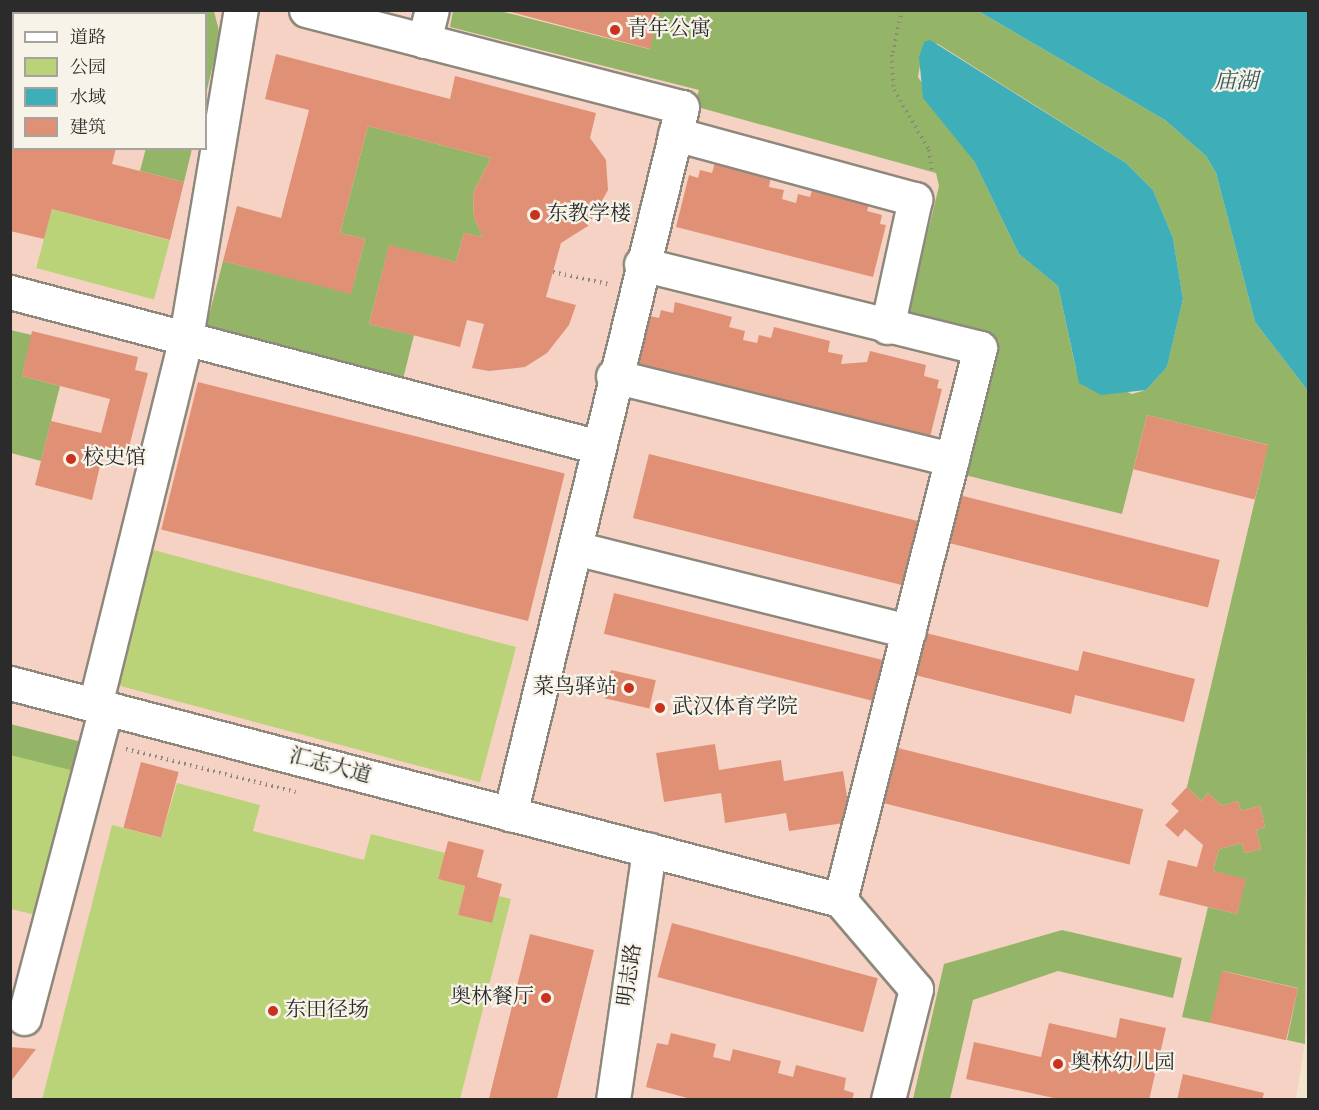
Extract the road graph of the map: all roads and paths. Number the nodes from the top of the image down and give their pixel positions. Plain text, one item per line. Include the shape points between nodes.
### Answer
1 (241, 10) edge
2 (306, 10) edge
3 (902, 10) edge
4 (428, 26) edge
5 (675, 134) junction
6 (917, 205) junction
7 (553, 272) dead end
8 (638, 277) junction
9 (10, 292) edge
10 (887, 327) junction
11 (186, 337) junction
12 (613, 376) junction
13 (595, 446) junction
14 (952, 459) junction
15 (575, 548) junction
16 (909, 631) junction
17 (10, 683) edge
18 (100, 706) junction
19 (510, 814) junction
20 (649, 850) junction
21 (840, 900) junction
22 (24, 1018) dead end
23 (613, 1100) edge
24 (888, 1100) edge

1 - 11 street
2 - 4 street
3 - 6 path via 892,55 894,90 933,166 931,189
4 - 5 street via 682,107
5 - 6 street via 909,195
5 - 8 street
6 - 10 street
7 - 8 path
8 - 10 street
8 - 12 street
9 - 11 street
10 - 14 street via 980,348
11 - 13 street
11 - 18 street
12 - 13 street
12 - 14 street
13 - 15 street
14 - 16 street
15 - 16 street
15 - 19 street
16 - 21 street
17 - 18 street, 汇志大道
18 - 19 street, 汇志大道
18 - 22 street
19 - 20 street, 汇志大道
20 - 21 street, 汇志大道
20 - 23 street, 明志路
21 - 24 street via 916,989

